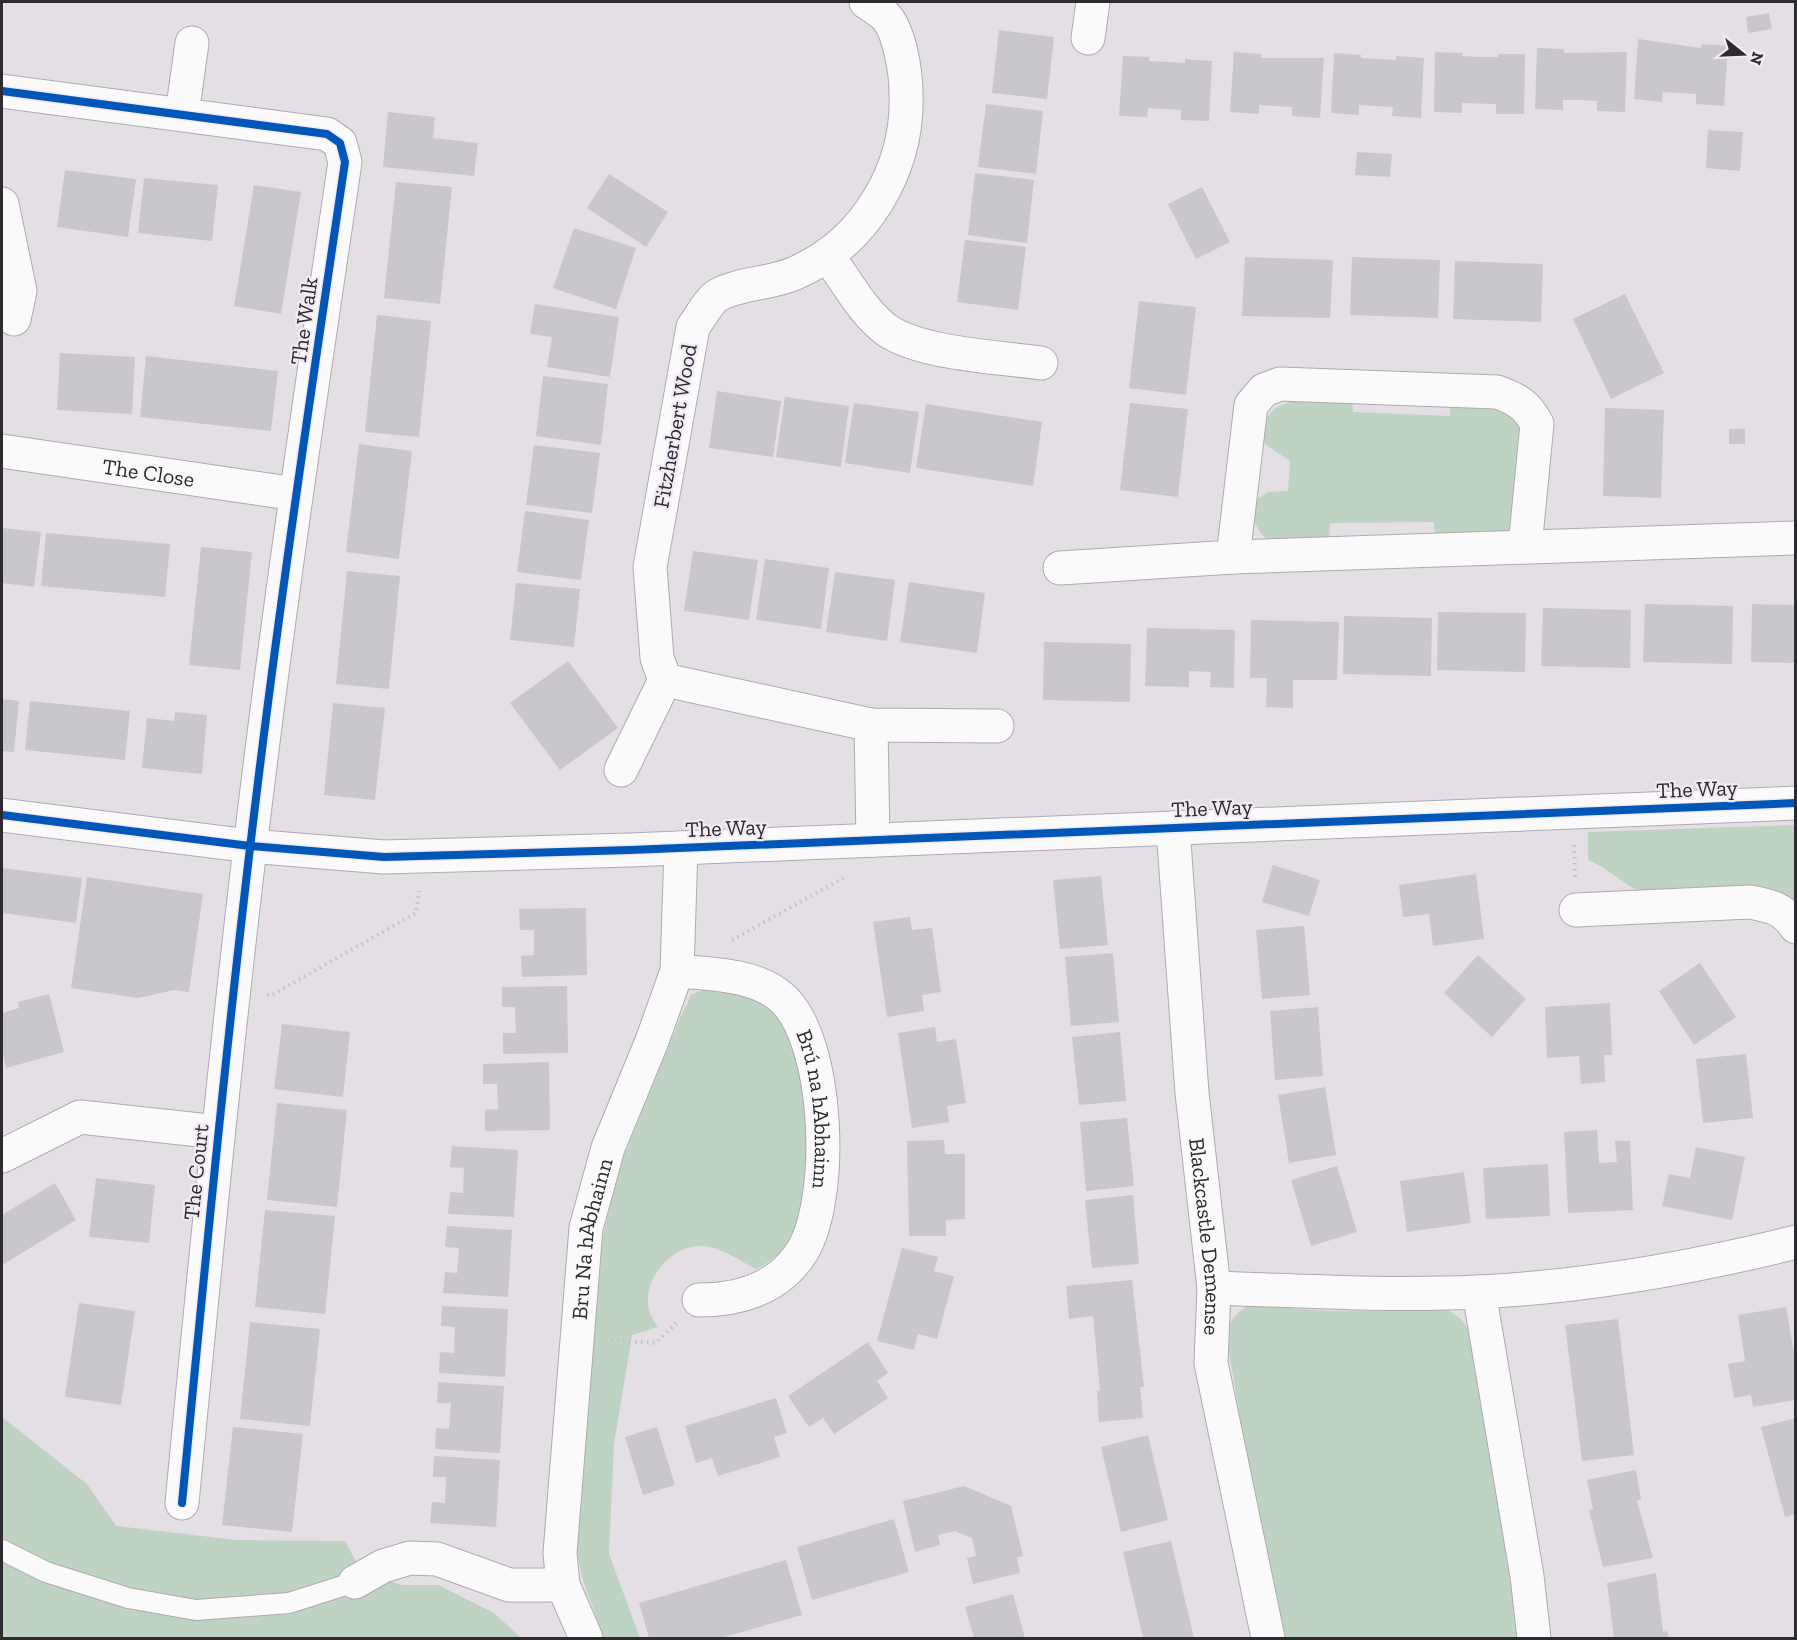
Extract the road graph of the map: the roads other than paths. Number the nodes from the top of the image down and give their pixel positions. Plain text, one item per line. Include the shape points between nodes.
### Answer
1 (1093, 2) edge
2 (885, 6) edge
3 (1088, 38) dead end
4 (192, 43) dead end
5 (2, 91) edge
6 (182, 114) junction
7 (2, 204) edge
8 (827, 255) junction
9 (14, 318) dead end
10 (1041, 363) dead end
11 (2, 451) edge
12 (296, 494) junction
13 (1796, 538) edge
14 (1525, 547) junction
15 (1233, 557) junction
16 (1060, 568) dead end
17 (665, 680) junction
18 (870, 725) junction
19 (997, 726) dead end
20 (621, 770) dead end
21 (1796, 803) edge
22 (2, 815) edge
23 (1173, 828) junction
24 (879, 839) junction
25 (250, 846) junction
26 (681, 848) junction
27 (1576, 910) road end
28 (1796, 927) edge
29 (676, 971) junction
30 (218, 1132) junction
31 (2, 1156) edge
32 (1796, 1242) edge
33 (1214, 1288) junction
34 (1479, 1292) junction
35 (699, 1300) road end
36 (182, 1503) dead end
37 (2, 1550) edge
38 (355, 1582) joint
39 (563, 1584) junction
40 (586, 1638) edge
41 (1268, 1638) edge
42 (1534, 1638) edge

1 - 3 street
2 - 8 street, Fitzherbert Wood via 906,79 903,138 896,166 878,201 845,241
4 - 6 street
5 - 6 street, The Walk
6 - 12 street, The Walk via 327,134 340,143 345,162
7 - 9 street via 20,291
8 - 10 street via 888,330 924,346
8 - 17 street, Fitzherbert Wood via 794,274 716,295 693,327 650,567 657,658
11 - 12 street, The Close
12 - 25 street, The Walk
13 - 14 street
14 - 15 street
14 - 15 street via 1537,424 1517,398 1497,392 1280,384 1264,390 1251,405
15 - 16 street
17 - 18 street
17 - 20 street
18 - 19 street
18 - 24 street
21 - 23 street, The Way
22 - 25 street, The Way
23 - 24 street, The Way
23 - 33 street, Blackcastle Demense via 1192,1093
24 - 26 street, The Way
25 - 26 street, The Way via 384,857
25 - 30 street, The Court
26 - 29 street, Bru Na hAbhainn
27 - 28 street via 1750,902 1788,915
29 - 35 street, Brú na hAbhainn via 757,983 781,996 798,1015 809,1039 818,1084 823,1144 815,1224 800,1256 778,1278 756,1291 726,1300
29 - 39 street, Bru Na hAbhainn via 608,1148 586,1228 560,1553
30 - 31 street via 80,1117
30 - 36 street, The Court
32 - 34 street via 1567,1285
33 - 34 street
33 - 41 street, Blackcastle Demense via 1211,1363
34 - 42 street
37 - 38 lane via 46,1572 117,1595 196,1610 288,1603
38 - 39 street via 383,1566 410,1558 437,1559 510,1586
39 - 40 street, Bru Na hAbhainn

